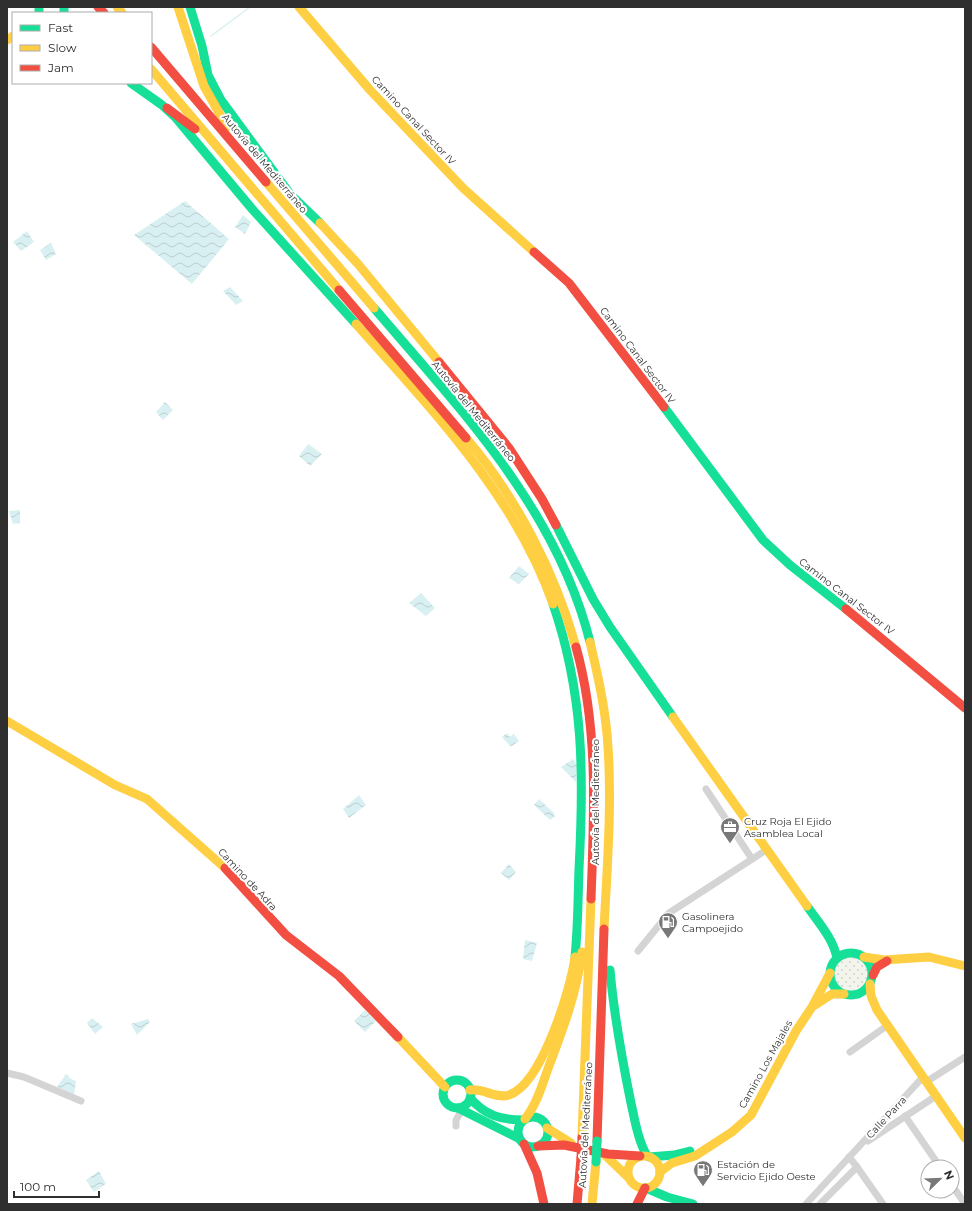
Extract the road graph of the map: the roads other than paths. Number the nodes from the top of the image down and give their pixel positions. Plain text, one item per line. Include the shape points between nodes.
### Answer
1 (178, 7) edge
2 (190, 7) edge
3 (299, 7) edge
4 (152, 48) edge
5 (152, 70) edge
6 (132, 84) edge
7 (167, 108) junction
8 (228, 159) junction
9 (256, 170) junction
10 (965, 708) edge
11 (7, 721) edge
12 (706, 788) dead end
13 (766, 850) junction
14 (752, 859) junction
15 (592, 866) junction
16 (606, 866) junction
17 (831, 941) junction
18 (638, 951) dead end
19 (847, 953) junction
20 (864, 957) junction
21 (837, 958) junction
22 (887, 961) junction
23 (965, 966) edge
24 (830, 973) junction
25 (871, 979) junction
26 (849, 994) junction
27 (812, 1007) junction
28 (877, 1010) junction
29 (888, 1025) junction
30 (850, 1052) dead end
31 (965, 1057) edge
32 (7, 1073) edge
33 (925, 1079) junction
34 (445, 1087) junction
35 (470, 1094) junction
36 (936, 1096) junction
37 (81, 1101) dead end
38 (460, 1109) junction
39 (905, 1116) junction
40 (524, 1120) junction
41 (456, 1126) dead end
42 (547, 1128) junction
43 (964, 1135) edge
44 (522, 1141) junction
45 (715, 1143) junction
46 (574, 1145) junction
47 (538, 1146) junction
48 (858, 1147) junction
49 (604, 1154) junction
50 (646, 1156) junction
51 (849, 1157) junction
52 (935, 1159) edge
53 (857, 1167) junction
54 (659, 1176) junction
55 (629, 1178) junction
56 (645, 1188) junction
57 (667, 1197) junction
58 (680, 1202) edge
59 (544, 1204) edge
60 (577, 1204) edge
61 (592, 1204) edge
62 (637, 1204) edge
63 (693, 1204) edge
64 (806, 1204) edge
65 (820, 1204) edge
66 (883, 1204) edge

1 - 9 main road via 204,86 230,132
2 - 13 main road via 208,75 221,100 290,194 332,234 358,264 509,448 542,499 610,627
3 - 10 main road, Camino Canal Sector IV via 370,90 463,188 569,283 763,540
4 - 9 main road, Autovía del Mediterráneo
5 - 8 main road, Autovía del Mediterráneo
6 - 7 main road
7 - 8 main road via 186,121
7 - 35 main road via 272,232 357,323 474,463 500,499 539,569 567,646 581,732 574,965 566,998 555,1026 537,1067 525,1084 502,1097 478,1088
8 - 15 main road, Autovía del Mediterráneo via 468,440 508,495 552,575 570,626 586,689 593,748
9 - 16 main road, Autovía del Mediterráneo via 479,431 520,487 552,543 565,569 584,621 600,687 608,748
11 - 34 main road, Camino de Adra via 114,785 147,799 228,871 286,935 344,982
12 - 14 street
13 - 14 street
13 - 17 main road
14 - 18 street via 669,913
15 - 40 main road via 577,987 536,1102
15 - 60 main road, Autovía del Mediterráneo, bridge via 582,1137
16 - 50 main road via 610,978 617,1039 636,1126
16 - 61 main road, Autovía del Mediterráneo, bridge via 597,1141
17 - 19 main road
17 - 21 main road
19 - 20 main road
19 - 21 main road
20 - 22 main road
20 - 25 main road via 872,968
21 - 24 main road
22 - 23 main road via 917,957 948,960
22 - 25 main road via 877,967
24 - 26 main road via 834,986
24 - 27 main road, Camino Los Majales
25 - 26 main road via 860,993
25 - 28 main road via 871,996
26 - 27 main road via 832,994
26 - 28 main road via 868,1002
27 - 45 main road, Camino Los Majales via 796,1031 751,1115
28 - 29 main road
29 - 30 street
29 - 33 main road
31 - 33 street, Calle Parra
32 - 37 street via 24,1077
33 - 36 main road
33 - 48 street, Calle Parra
34 - 35 main road via 456,1080 465,1083
34 - 38 main road via 443,1095 446,1102
35 - 38 main road via 466,1105
35 - 40 main road via 478,1108 491,1116 500,1120
36 - 39 street
36 - 43 main road
38 - 41 street
38 - 44 main road
39 - 48 street
39 - 52 street
40 - 42 main road via 538,1118
40 - 44 main road via 518,1131
42 - 46 main road
42 - 47 main road via 547,1137
44 - 47 main road via 533,1147
44 - 59 main road via 539,1177
45 - 50 main road, Camino Los Majales via 674,1155
45 - 54 main road, Camino Los Majales via 695,1156 672,1163
46 - 47 main road via 554,1143
46 - 49 main road
48 - 51 street, Calle Parra
49 - 50 main road, Camino Los Majales
49 - 55 main road
50 - 54 main road via 657,1162
50 - 55 main road via 632,1162 628,1172
51 - 53 street
51 - 64 street, Calle Parra
53 - 65 street
53 - 66 street
54 - 56 main road via 654,1184
54 - 57 main road
55 - 56 main road via 635,1185
56 - 57 main road
56 - 62 main road
57 - 58 main road
58 - 63 main road

